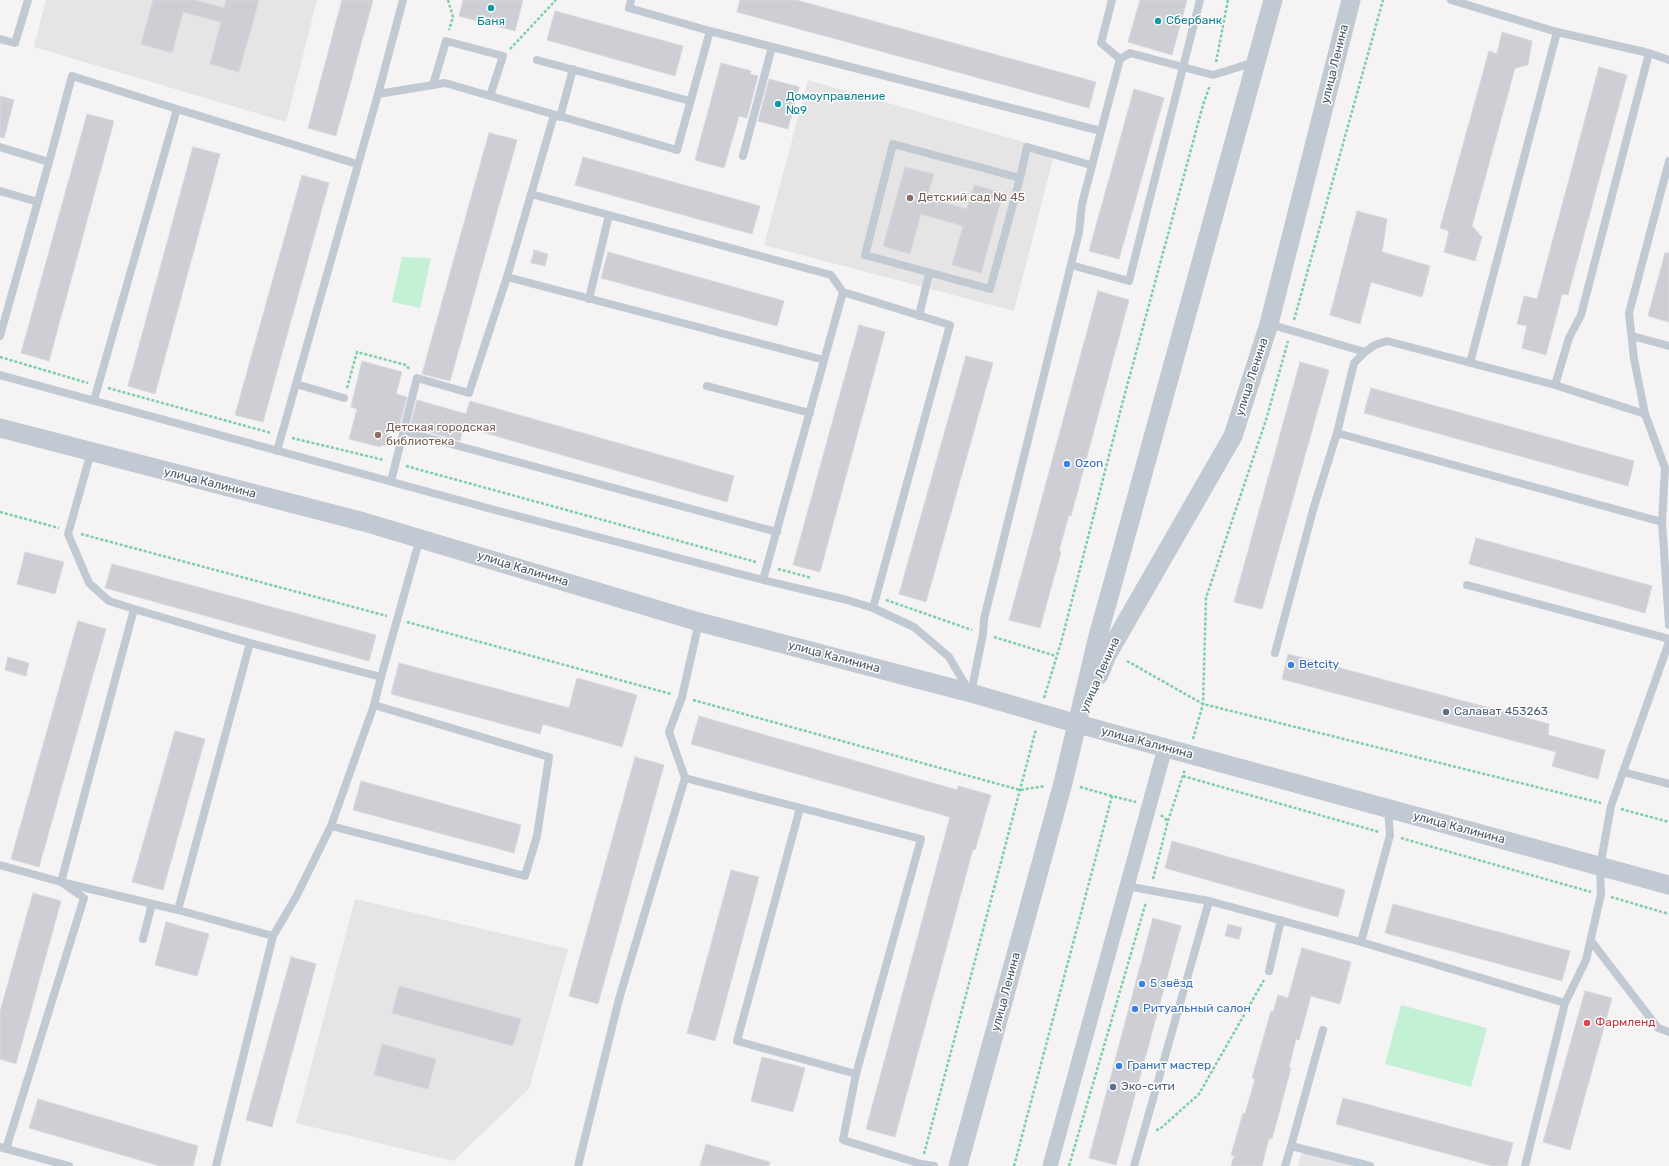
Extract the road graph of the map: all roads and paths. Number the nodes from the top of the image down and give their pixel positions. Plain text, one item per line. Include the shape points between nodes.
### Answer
1 (28, 0) edge
2 (403, 0) edge
3 (448, 0) edge
4 (556, 0) edge
5 (631, 0) edge
6 (1112, 0) edge
7 (1200, 0) edge
8 (1228, 0) edge
9 (1273, 0) edge
10 (1351, 0) edge
11 (1383, 0) edge
12 (1451, 0) edge
13 (453, 17) dead end
14 (710, 31) junction
15 (1557, 32) junction
16 (0, 39) edge
17 (772, 47) junction
18 (1649, 53) junction
19 (503, 56) junction
20 (1120, 59) junction
21 (537, 60) dead end
22 (1669, 60) edge
23 (1256, 62) junction
24 (1183, 67) junction
25 (573, 69) junction
26 (1213, 75) junction
27 (433, 85) junction
28 (378, 94) junction
29 (490, 96) junction
30 (690, 101) junction
31 (177, 109) junction
32 (557, 116) junction
33 (1101, 131) junction
34 (0, 147) edge
35 (743, 156) dead end
36 (1669, 161) edge
37 (49, 162) junction
38 (357, 164) junction
39 (1091, 165) junction
40 (1020, 178) junction
41 (0, 192) edge
42 (531, 194) junction
43 (38, 202) junction
44 (609, 215) junction
45 (1071, 265) junction
46 (929, 274) junction
47 (507, 277) junction
48 (843, 292) junction
49 (589, 299) junction
50 (919, 316) junction
51 (1269, 324) junction
52 (1291, 330) junction
53 (0, 336) edge
54 (1632, 336) junction
55 (1669, 346) edge
56 (1365, 352) junction
57 (0, 357) edge
58 (824, 360) junction
59 (1470, 363) junction
60 (0, 375) edge
61 (416, 378) junction
62 (296, 384) junction
63 (1555, 385) junction
64 (98, 386) junction
65 (707, 386) dead end
66 (344, 398) joint
67 (94, 400) junction
68 (810, 413) junction
69 (1645, 414) junction
70 (0, 428) edge
71 (403, 431) junction
72 (1337, 433) junction
73 (280, 435) junction
74 (276, 451) junction
75 (91, 452) junction
76 (395, 463) junction
77 (391, 481) junction
78 (0, 512) edge
79 (1662, 522) junction
80 (69, 531) junction
81 (777, 532) junction
82 (420, 538) junction
83 (767, 566) junction
84 (763, 580) junction
85 (818, 580) dead end
86 (1467, 585) dead end
87 (876, 596) junction
88 (873, 608) junction
89 (134, 609) junction
90 (397, 619) junction
91 (699, 622) junction
92 (1669, 625) edge
93 (983, 634) junction
94 (1669, 639) edge
95 (1669, 642) edge
96 (250, 643) junction
97 (1275, 653) dead end
98 (1127, 661) dead end
99 (381, 677) junction
100 (971, 693) junction
101 (682, 697) junction
102 (1203, 704) junction
103 (374, 705) junction
104 (1078, 724) junction
105 (1165, 748) junction
106 (1623, 772) junction
107 (685, 778) junction
108 (1669, 784) edge
109 (1149, 805) junction
110 (1611, 806) junction
111 (800, 808) junction
112 (1388, 809) junction
113 (1168, 821) junction
114 (1669, 822) edge
115 (331, 826) junction
116 (1390, 835) junction
117 (0, 865) edge
118 (1600, 867) junction
119 (61, 882) junction
120 (1669, 885) edge
121 (1126, 886) junction
122 (1150, 890) junction
123 (1601, 894) junction
124 (1209, 901) junction
125 (152, 904) junction
126 (178, 910) junction
127 (1669, 914) edge
128 (1281, 920) junction
129 (273, 936) junction
130 (143, 938) dead end
131 (1590, 941) junction
132 (1361, 942) junction
133 (1269, 971) joint
134 (1565, 1003) junction
135 (1324, 1030) dead end
136 (1669, 1032) edge
137 (856, 1074) junction
138 (1144, 1133) junction
139 (1291, 1146) junction
140 (3, 1148) edge
141 (921, 1164) junction
142 (69, 1166) edge
143 (216, 1166) edge
144 (578, 1166) edge
145 (934, 1166) edge
146 (958, 1166) edge
147 (1014, 1166) edge
148 (1050, 1166) edge
149 (1069, 1166) edge
150 (1134, 1166) edge
151 (1285, 1166) edge
152 (1370, 1166) edge
153 (1525, 1166) edge

1 - 16 lane via 15,43
2 - 28 lane
3 - 13 path
4 - 19 path
5 - 14 lane via 629,8
6 - 20 lane via 1101,44
7 - 24 lane
8 - 26 path
9 - 23 street, улица Ленина
10 - 51 street, улица Ленина
11 - 52 path
12 - 15 lane
14 - 17 lane
14 - 30 lane
15 - 18 lane
15 - 59 lane
17 - 33 lane
17 - 35 lane
18 - 22 lane
18 - 63 lane via 1581,316 1569,338
19 - 27 lane via 446,41
19 - 29 lane
20 - 24 lane via 1130,53
20 - 33 lane
21 - 25 lane
23 - 26 lane
23 - 104 street, улица Ленина via 1102,622
24 - 26 lane
24 - 45 lane via 1129,281
25 - 30 lane
25 - 32 lane
26 - 93 path via 1130,374 1056,656
27 - 28 lane
27 - 29 lane via 445,83
28 - 38 lane
29 - 32 lane
30 - 32 lane via 677,150
31 - 37 lane via 72,76
31 - 38 lane
31 - 64 lane
32 - 42 lane
33 - 39 lane
34 - 37 lane
36 - 54 lane via 1629,313
37 - 43 lane
38 - 62 lane
39 - 40 lane via 1027,147
39 - 45 lane
40 - 46 lane via 990,289
40 - 46 lane via 894,144 865,255
41 - 43 lane
42 - 44 lane
42 - 47 lane
43 - 53 lane
44 - 48 lane via 831,275
44 - 49 lane
45 - 93 lane via 984,619
46 - 50 lane
47 - 49 lane
47 - 61 lane via 469,393
48 - 50 lane
48 - 58 lane
49 - 58 lane
50 - 87 lane via 950,325
51 - 52 lane
51 - 104 street, улица Ленина via 1234,436 1107,656
52 - 56 lane
52 - 102 path via 1266,420 1206,598
54 - 55 lane
54 - 69 lane
56 - 59 lane via 1387,341
56 - 72 lane via 1354,363
57 - 64 path
58 - 68 lane
59 - 63 lane
60 - 67 lane
61 - 66 path via 406,365 357,352
61 - 71 lane
62 - 66 lane
62 - 73 lane
63 - 69 lane
64 - 67 lane
64 - 73 path
65 - 68 lane
67 - 74 lane
68 - 81 lane
69 - 79 lane via 1665,468
70 - 75 street, улица Калинина
71 - 76 lane
71 - 81 lane
72 - 79 lane
72 - 97 lane via 1313,510
73 - 74 lane
73 - 76 path
74 - 77 lane
75 - 80 lane
75 - 82 street, улица Калинина
76 - 77 lane
76 - 83 path
77 - 84 lane
78 - 80 path
79 - 92 lane
80 - 89 lane via 68,534 89,583 109,601
80 - 90 path
81 - 83 lane
82 - 90 lane
82 - 91 street, улица Калинина
83 - 84 lane
83 - 85 path
84 - 88 lane
86 - 94 lane
87 - 88 lane
87 - 93 path
88 - 100 lane via 914,627 949,657
89 - 96 lane
89 - 119 lane
90 - 99 lane
90 - 101 path
91 - 100 street, улица Калинина
91 - 101 lane
93 - 100 lane
95 - 106 lane
96 - 99 lane
96 - 126 lane
98 - 102 path
99 - 103 lane
100 - 104 street, улица Калинина
101 - 107 lane via 669,732
101 - 141 path via 1020,790
102 - 110 path
103 - 115 lane
103 - 115 lane via 549,756 537,836 525,876
104 - 105 street, улица Калинина
104 - 146 street, улица Ленина
105 - 109 street
105 - 112 street, улица Калинина
106 - 108 lane
106 - 110 lane
107 - 111 lane
107 - 144 lane via 619,999
109 - 113 path
109 - 121 street
109 - 147 path via 1112,796
110 - 114 path
110 - 118 lane
111 - 137 lane via 736,1041
111 - 137 lane via 921,839
112 - 116 lane
112 - 118 street, улица Калинина
113 - 116 path via 1183,776
113 - 122 path
115 - 129 lane via 296,897
116 - 123 path
116 - 132 lane
117 - 119 lane
118 - 120 street, улица Калинина
118 - 123 lane
119 - 125 lane
119 - 140 lane via 84,898
121 - 122 lane
121 - 148 street
122 - 124 lane
122 - 149 path
123 - 127 path
123 - 131 lane
124 - 128 lane
124 - 138 lane
125 - 126 lane
125 - 130 lane
126 - 129 lane
128 - 132 lane
128 - 133 lane
129 - 143 lane
131 - 134 lane via 1586,960
131 - 136 lane via 1658,1028
132 - 134 lane
133 - 138 path via 1199,1094 1160,1129
134 - 153 lane
135 - 139 lane
137 - 141 lane via 843,1140
138 - 150 lane
139 - 151 lane
139 - 152 lane
140 - 142 lane
141 - 145 lane

